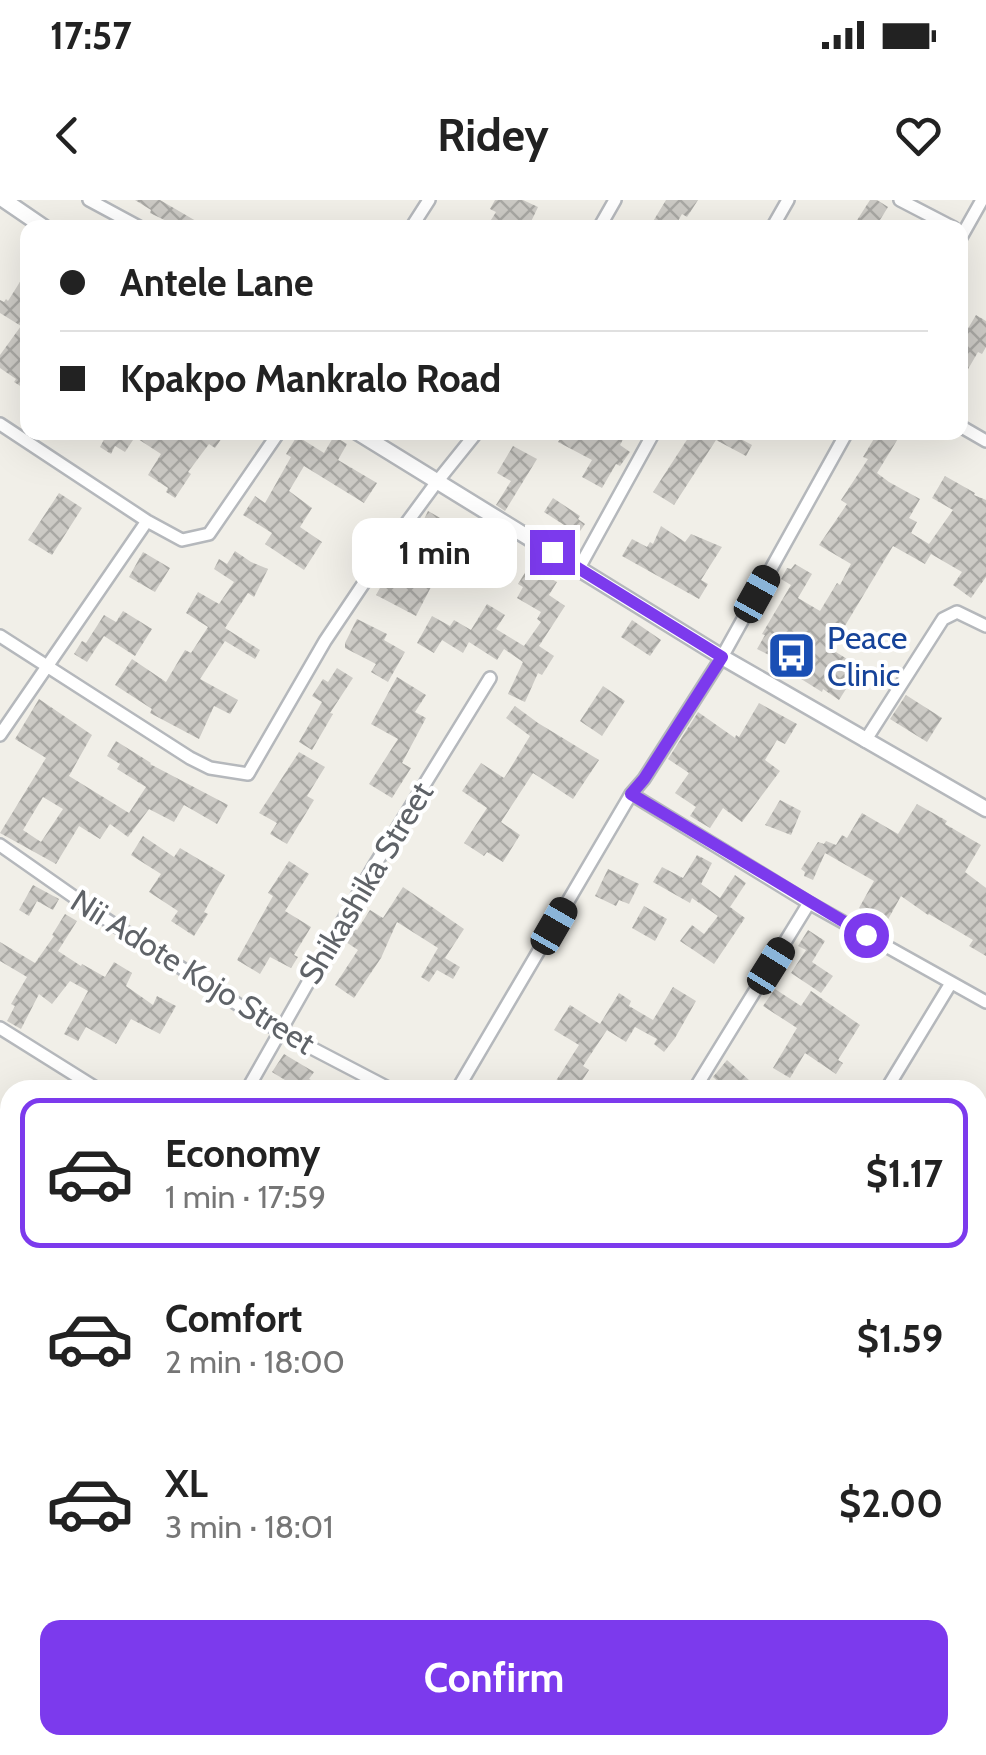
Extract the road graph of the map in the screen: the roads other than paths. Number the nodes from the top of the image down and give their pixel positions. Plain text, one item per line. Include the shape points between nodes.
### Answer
1 (4, 200) edge
2 (89, 200) edge
3 (900, 200) edge
4 (33, 220) edge
5 (126, 220) edge
6 (937, 220) edge
7 (24, 440) edge
8 (274, 440) edge
9 (369, 440) edge
10 (471, 440) edge
11 (650, 440) edge
12 (843, 440) edge
13 (436, 483) junction
14 (147, 521) junction
15 (579, 568) junction
16 (986, 626) edge
17 (0, 636) edge
18 (722, 657) junction
19 (47, 664) junction
20 (490, 678) dead end
21 (0, 735) edge
22 (865, 742) junction
23 (631, 794) junction
24 (986, 809) edge
25 (0, 846) edge
26 (809, 903) junction
27 (950, 984) junction
28 (986, 1002) edge
29 (0, 1028) edge
30 (279, 1031) junction
31 (83, 1080) edge
32 (252, 1080) edge
33 (373, 1080) edge
34 (463, 1080) edge
35 (700, 1080) edge
36 (892, 1080) edge

1 - 4 street
2 - 5 street
3 - 6 street
7 - 14 street
8 - 14 street via 209,534 182,540
9 - 13 street
10 - 13 street
11 - 15 street
12 - 18 street
13 - 15 street
13 - 19 street via 324,641 248,774 190,758
14 - 19 street
15 - 18 street
16 - 22 street via 957,612 943,618
17 - 19 street
18 - 22 street
18 - 23 street
19 - 21 street
20 - 30 street, Shikashika Street
22 - 24 street
23 - 26 street
23 - 34 street
25 - 30 street, Nii Adote Kojo Street
26 - 27 street
26 - 35 street
27 - 28 street
27 - 36 street
29 - 31 street
30 - 32 street, Shikashika Street
30 - 33 street, Nii Adote Kojo Street

